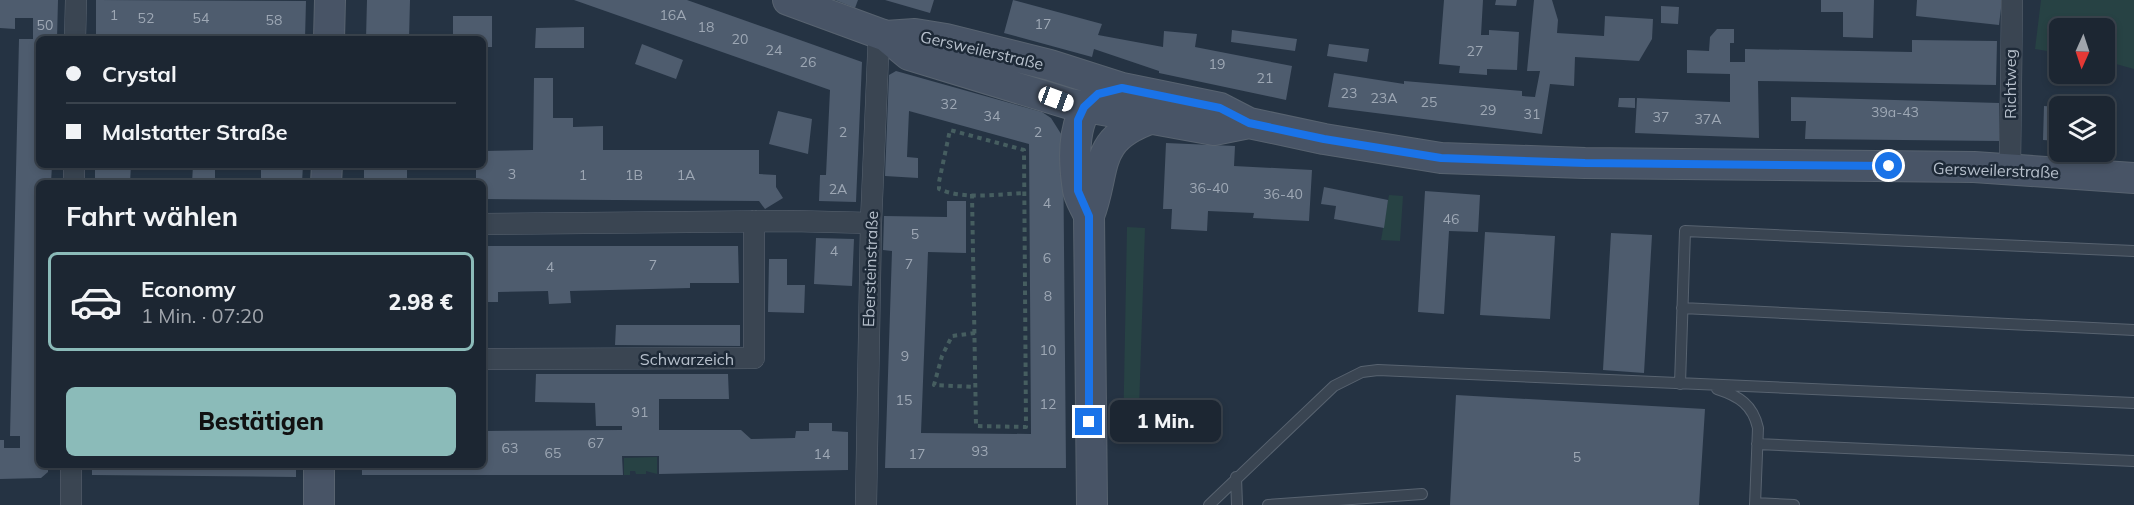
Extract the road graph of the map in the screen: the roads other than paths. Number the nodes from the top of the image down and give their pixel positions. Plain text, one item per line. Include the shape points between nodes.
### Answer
1 (76, 0) edge
2 (330, 0) edge
3 (789, 0) edge
4 (2012, 0) edge
5 (882, 35) junction
6 (75, 36) edge
7 (329, 36) edge
8 (1097, 95) junction
9 (1150, 119) junction
10 (1249, 123) junction
11 (2010, 168) junction
12 (2134, 178) edge
13 (1089, 216) junction
14 (754, 221) junction
15 (486, 224) edge
16 (871, 224) junction
17 (2134, 251) edge
18 (1682, 308) junction
19 (2134, 330) edge
20 (486, 359) edge
21 (1680, 384) junction
22 (1703, 385) junction
23 (2134, 404) edge
24 (1757, 444) junction
25 (2134, 460) edge
26 (71, 468) edge
27 (320, 468) edge
28 (1236, 477) junction
29 (1422, 494) dead end
30 (1755, 504) edge
31 (71, 505) edge
32 (319, 505) edge
33 (866, 505) edge
34 (1092, 505) edge
35 (1209, 505) edge
36 (1237, 505) edge
37 (1268, 505) edge
38 (1794, 505) edge

1 - 6 street
2 - 7 main road
3 - 5 main road, Gersweilerstraße
4 - 11 street, Richtweg
5 - 8 main road, Gersweilerstraße via 915,34 946,39
5 - 16 street, Ebersteinstraße
8 - 9 main road, Gersweilerstraße
8 - 10 main road, Gersweilerstraße via 1220,108
8 - 13 main road via 1078,120 1078,191
9 - 10 main road, Gersweilerstraße via 1214,130
9 - 13 main road via 1118,135 1103,156 1098,192
10 - 11 main road, Gersweilerstraße via 1403,153 1476,160
11 - 12 main road, Gersweilerstraße
13 - 34 main road
14 - 15 street
14 - 16 street
14 - 20 street, Schwarzeich via 754,358
16 - 33 street, Ebersteinstraße
17 - 18 lane via 1685,231
18 - 19 lane
18 - 21 lane
21 - 22 lane
21 - 28 lane via 1362,372 1334,386
22 - 23 lane
22 - 24 lane via 1730,393 1748,405 1756,416
24 - 25 lane
24 - 30 lane
26 - 31 street
27 - 32 main road
28 - 35 lane
28 - 36 lane
29 - 37 lane
30 - 38 lane

